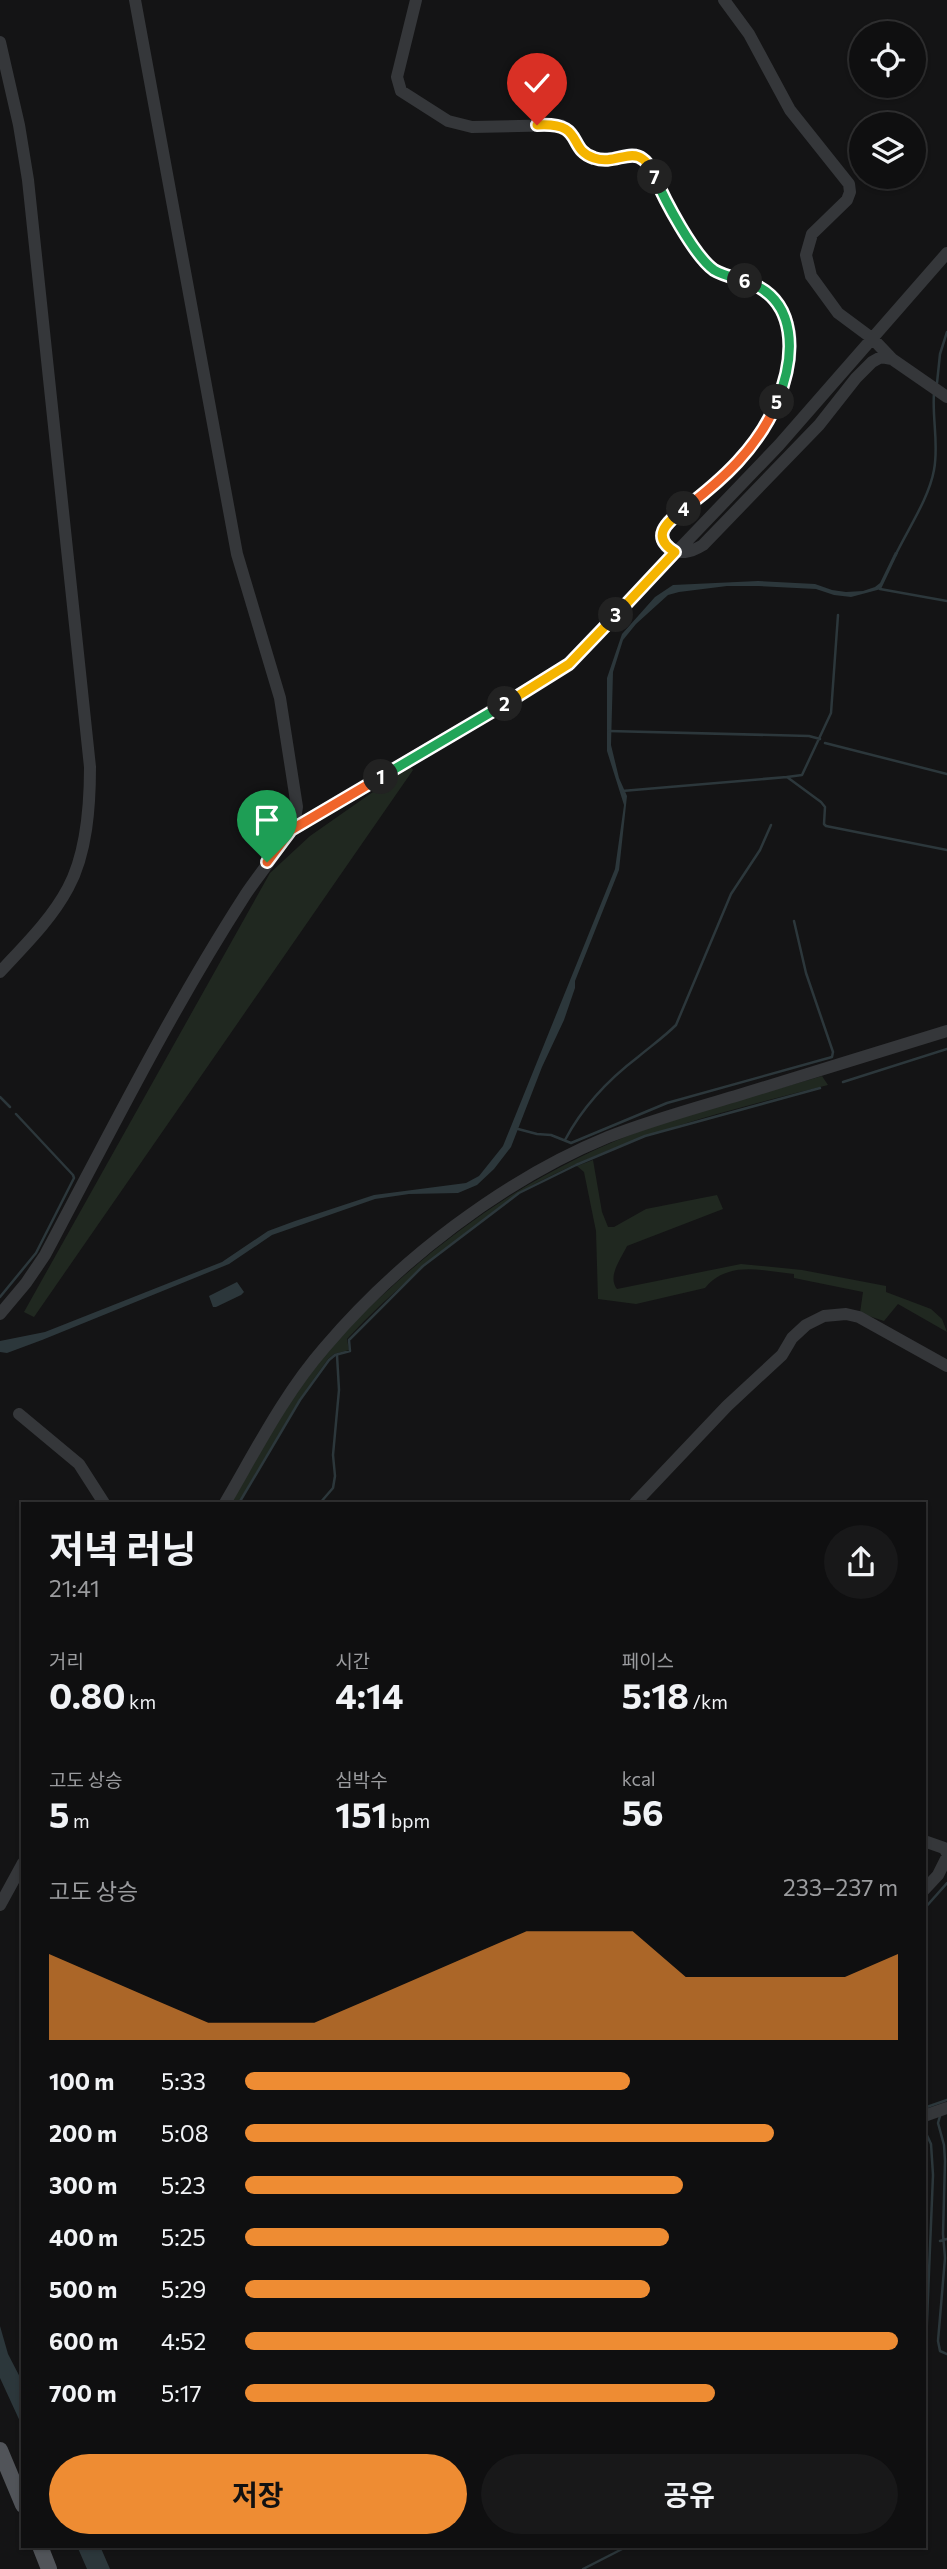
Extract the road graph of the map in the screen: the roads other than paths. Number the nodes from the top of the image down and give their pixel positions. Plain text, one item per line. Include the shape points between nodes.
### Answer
1 (135, 0) edge
2 (416, 0) edge
3 (724, 0) edge
4 (0, 42) edge
5 (947, 253) edge
6 (873, 339) junction
7 (892, 359) junction
8 (938, 391) edge
9 (675, 552) junction
10 (291, 830) junction
11 (0, 972) edge
12 (947, 1031) edge
13 (0, 1314) edge
14 (947, 1366) edge
15 (19, 1414) dead end
16 (103, 1502) edge
17 (226, 1502) edge
18 (636, 1502) edge
19 (926, 1842) edge
20 (947, 1855) edge
21 (21, 1867) edge
22 (926, 1889) edge
23 (0, 1905) edge
24 (947, 2108) edge
25 (926, 2115) edge
26 (0, 2449) edge
27 (21, 2500) edge
28 (41, 2548) edge
29 (49, 2569) edge

1 - 10 street via 237,554 280,698 297,807
2 - 9 street via 397,77 401,91 458,125 552,124 566,128 591,158 625,154 644,160 704,261 715,271 768,292 783,313 790,346 772,415 737,464 668,521 663,538
3 - 6 street via 749,34 790,110 849,184 847,200 812,234 807,264 838,313
4 - 11 street via 27,180 90,767 85,830 69,886 52,913
5 - 6 street
6 - 7 street
6 - 9 street
7 - 8 street
7 - 9 street via 881,357 872,362 802,443 703,545 692,552
9 - 10 street via 569,664
10 - 13 street via 243,899 165,1029 45,1255
12 - 17 street via 607,1138 470,1214 379,1288 323,1348 272,1421
14 - 18 street via 859,1317 824,1316 792,1338 782,1355
15 - 16 street via 79,1464
19 - 20 street
20 - 22 street
21 - 23 street
24 - 25 street
26 - 27 main road
28 - 29 main road

